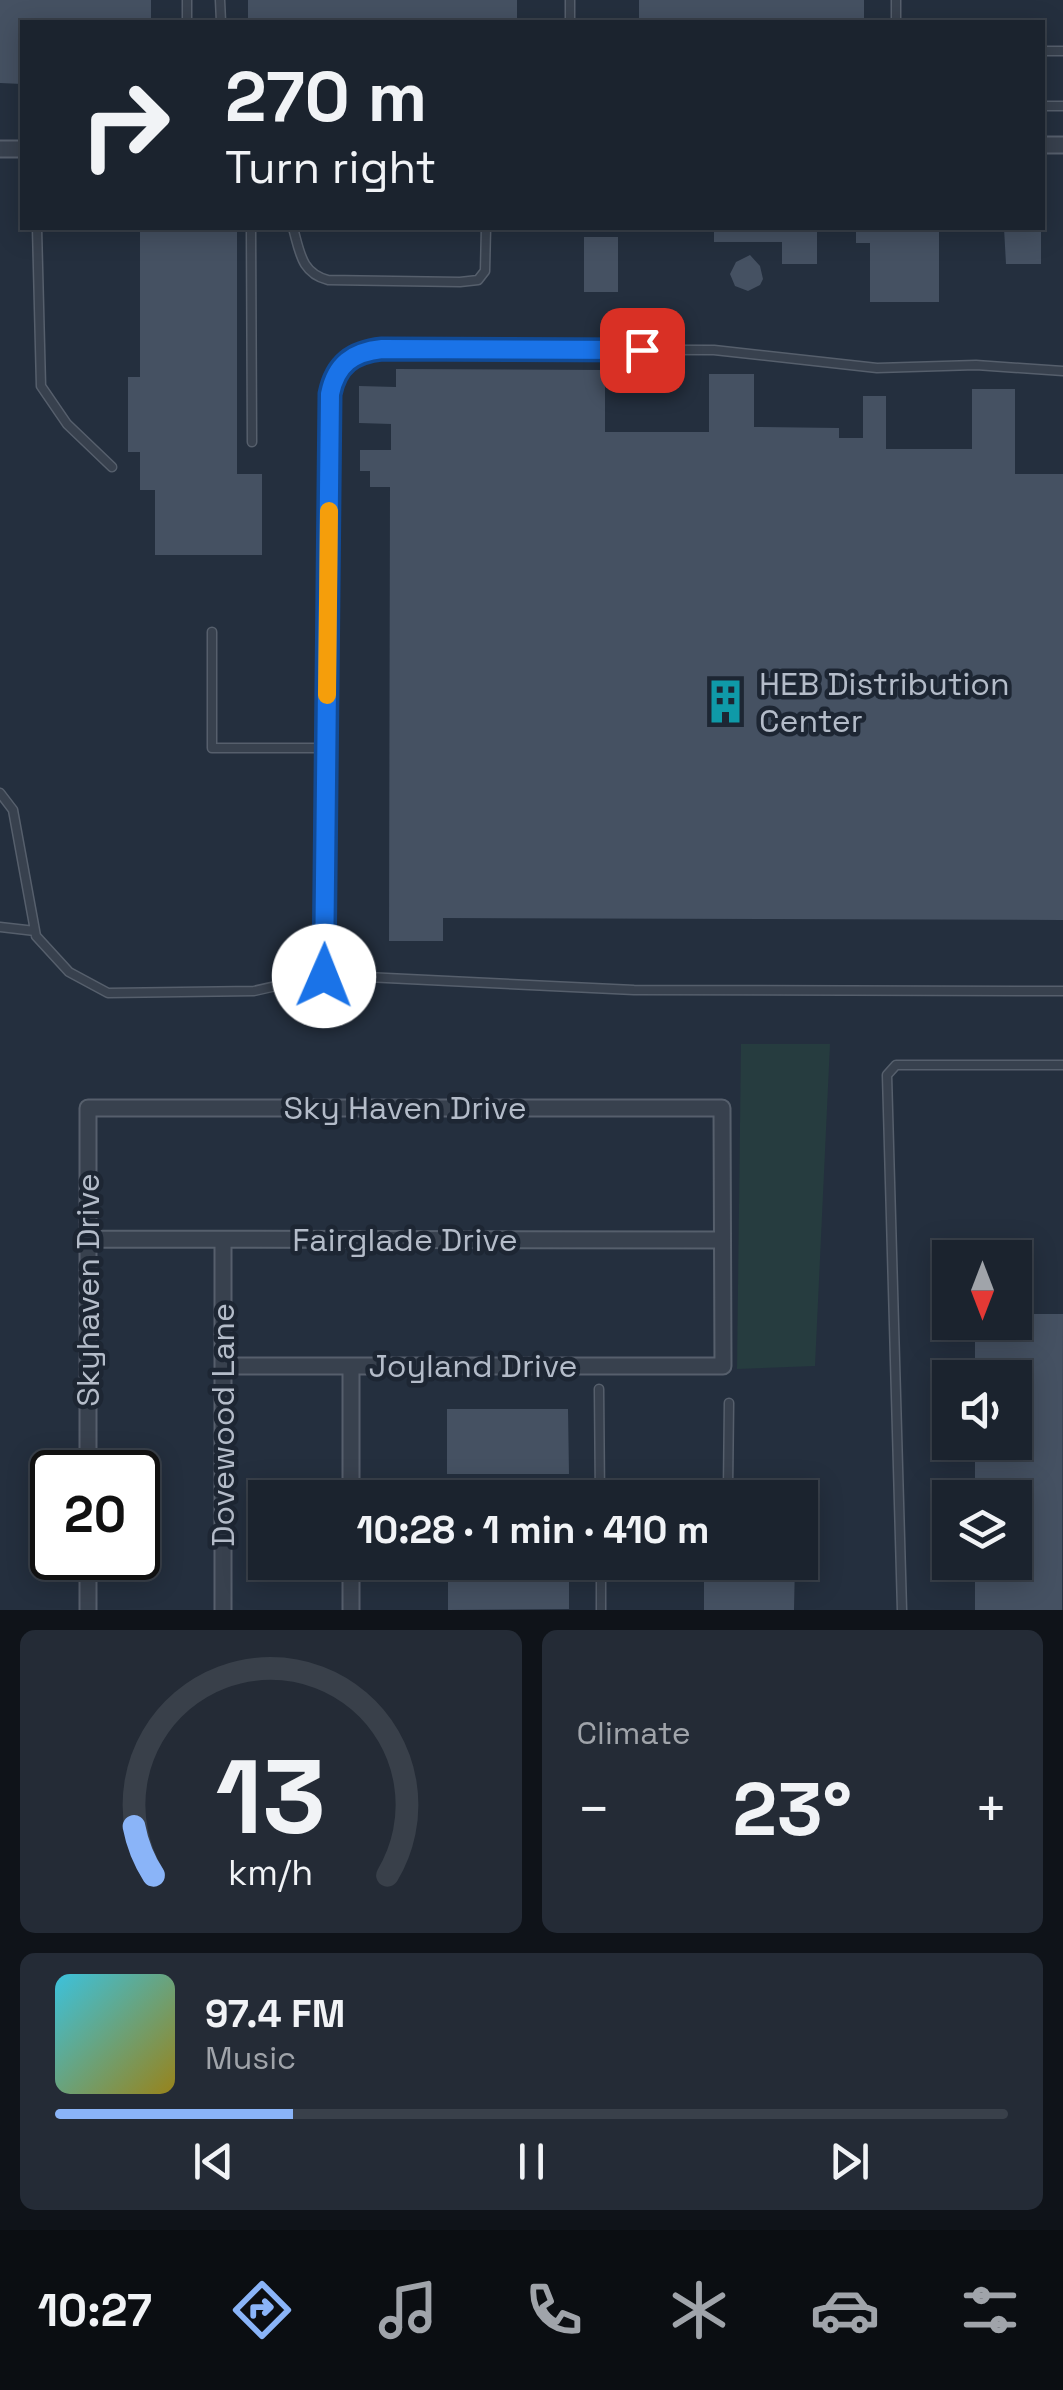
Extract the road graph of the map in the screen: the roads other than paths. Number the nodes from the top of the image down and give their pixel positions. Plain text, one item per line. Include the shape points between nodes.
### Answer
1 (37, 230) edge
2 (251, 230) edge
3 (294, 230) edge
4 (486, 230) edge
5 (1063, 371) edge
6 (252, 442) dead end
7 (112, 467) dead end
8 (212, 632) dead end
9 (327, 748) junction
10 (0, 793) edge
11 (4, 928) edge
12 (35, 931) junction
13 (324, 976) junction
14 (1063, 991) edge
15 (1063, 1065) edge
16 (88, 1108) joint
17 (88, 1240) junction
18 (223, 1240) junction
19 (721, 1240) junction
20 (223, 1366) junction
21 (350, 1366) junction
22 (599, 1389) dead end
23 (729, 1403) dead end
24 (88, 1450) edge
25 (350, 1480) edge
26 (600, 1480) edge
27 (728, 1480) edge
28 (88, 1580) edge
29 (350, 1580) edge
30 (601, 1580) edge
31 (88, 1610) edge
32 (224, 1610) edge
33 (350, 1610) edge
34 (602, 1610) edge
35 (902, 1610) edge

1 - 7 lane via 41,386 67,424
2 - 6 lane
3 - 4 lane via 314,276 460,282 478,280 484,272
5 - 9 lane via 976,364 877,368 714,350 382,349 350,357 330,394
8 - 9 lane via 212,748
9 - 13 lane
10 - 12 lane via 13,810
11 - 12 lane
12 - 13 lane via 70,972 108,993 254,992
13 - 14 lane via 634,990
15 - 35 lane via 896,1065 887,1076
16 - 17 street, Skyhaven Drive
16 - 19 street, Sky Haven Drive via 722,1108
17 - 18 street, Fairglade Drive
17 - 24 street, Skyhaven Drive
18 - 19 street, Fairglade Drive
18 - 20 street, Dovewood Lane
19 - 21 street, Joyland Drive via 724,1366
20 - 21 street, Joyland Drive
20 - 32 street, Dovewood Lane
21 - 25 street
22 - 26 lane
23 - 27 lane
28 - 31 street
29 - 33 street
30 - 34 lane

